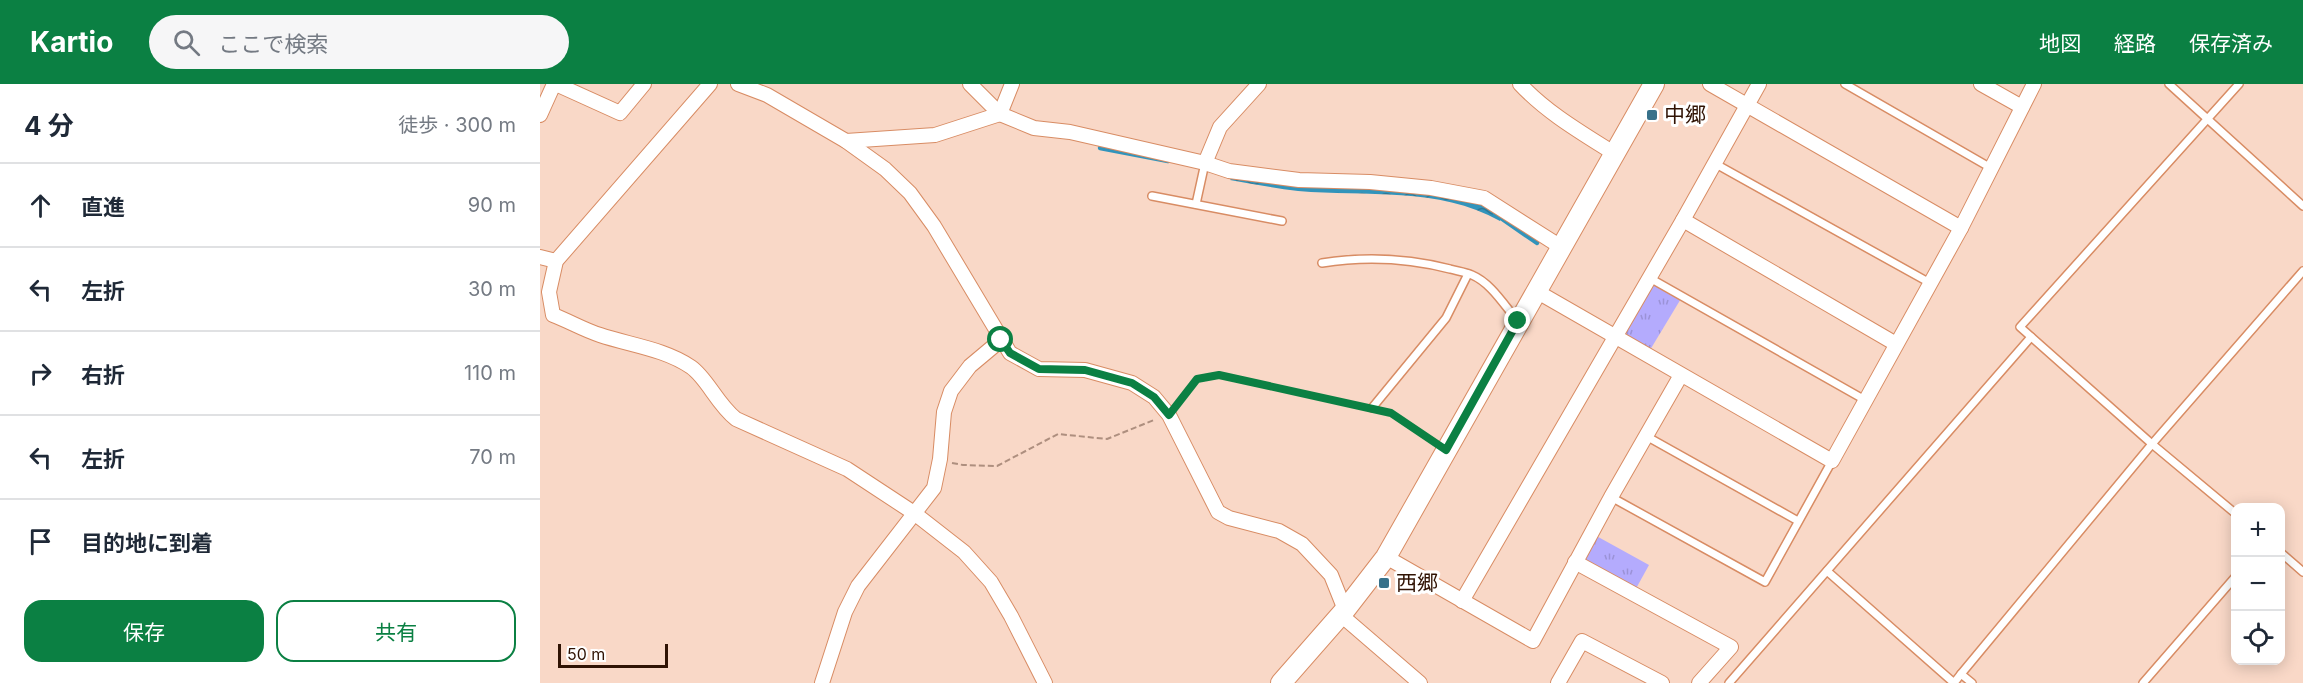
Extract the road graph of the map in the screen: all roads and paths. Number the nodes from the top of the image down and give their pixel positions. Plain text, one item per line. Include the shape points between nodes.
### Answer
1 (555, 84) edge
2 (644, 84) edge
3 (710, 84) edge
4 (738, 84) edge
5 (970, 84) edge
6 (1012, 84) edge
7 (1259, 84) edge
8 (1521, 84) edge
9 (1654, 84) edge
10 (1710, 84) edge
11 (1759, 84) edge
12 (1845, 84) edge
13 (1981, 84) edge
14 (2034, 84) edge
15 (2169, 84) edge
16 (2239, 84) edge
17 (1746, 105) junction
18 (2022, 107) junction
19 (1000, 114) junction
20 (540, 115) edge
21 (2207, 119) junction
22 (846, 141) junction
23 (1615, 154) junction
24 (1205, 162) junction
25 (1714, 163) junction
26 (1991, 168) junction
27 (1152, 196) dead end
28 (1196, 204) junction
29 (2303, 206) edge
30 (1683, 220) junction
31 (1282, 221) dead end
32 (1961, 228) junction
33 (1561, 247) junction
34 (540, 257) edge
35 (556, 261) junction
36 (1322, 263) dead end
37 (2303, 272) edge
38 (1468, 274) junction
39 (1648, 277) junction
40 (1930, 283) junction
41 (1536, 291) junction
42 (1518, 321) junction
43 (1614, 336) junction
44 (2031, 337) junction
45 (1001, 340) junction
46 (1896, 344) junction
47 (1681, 375) junction
48 (1865, 400) junction
49 (1372, 408) junction
50 (1169, 415) junction
51 (1646, 436) junction
52 (2152, 444) junction
53 (1446, 450) junction
54 (940, 459) junction
55 (1832, 461) junction
56 (1611, 497) junction
57 (2231, 511) edge
58 (914, 513) junction
59 (1798, 521) junction
60 (2285, 556) edge
61 (1386, 557) junction
62 (1575, 562) junction
63 (1827, 571) junction
64 (2303, 572) edge
65 (2231, 581) edge
66 (1462, 601) junction
67 (1343, 612) junction
68 (1961, 674) junction
69 (822, 683) edge
70 (1045, 683) edge
71 (1281, 683) edge
72 (1420, 683) edge
73 (1558, 683) edge
74 (1662, 683) edge
75 (1699, 683) edge
76 (1729, 683) edge
77 (1972, 683) edge
78 (2143, 683) edge

1 - 2 street via 620,112
1 - 20 street
3 - 35 street
4 - 22 street via 767,95
5 - 19 street
6 - 19 street
7 - 24 street via 1220,127
8 - 23 street via 1565,123
9 - 23 street
10 - 17 street
11 - 17 street
12 - 26 lane
13 - 18 street
14 - 18 street
15 - 21 lane
16 - 21 lane
17 - 25 street
17 - 32 street
18 - 26 street
19 - 22 street via 935,135
19 - 24 street via 1034,128 1070,132
21 - 29 lane
21 - 44 lane via 2020,327
22 - 45 street via 910,193 934,226
23 - 33 street
24 - 28 lane
24 - 33 street via 1229,171 1299,180 1431,188 1484,198
25 - 30 street
25 - 40 lane
26 - 32 street
27 - 28 lane
28 - 31 lane
30 - 39 street
30 - 46 street
32 - 40 street
33 - 41 street
34 - 35 street
35 - 58 street via 549,292 554,315 685,363 736,419 847,469
36 - 38 lane via 1387,259 1423,262
37 - 52 lane
38 - 42 lane via 1491,289
38 - 49 lane via 1446,318
39 - 43 street
39 - 48 lane
40 - 46 street
41 - 42 street
41 - 43 street
42 - 53 street
43 - 47 street
43 - 66 street
44 - 52 lane
44 - 63 lane
45 - 50 street via 1010,353 1039,369 1085,370 1132,383 1154,397
45 - 54 street via 970,366 951,392 944,412
46 - 48 street
47 - 51 street
47 - 55 street
48 - 55 street
49 - 50 path via 1219,375 1197,379
49 - 53 path via 1391,413
50 - 54 path via 1107,438 1058,434 997,466 963,465
50 - 67 street via 1218,512 1279,531 1302,544 1331,575
51 - 56 street
51 - 59 lane
52 - 57 lane
52 - 68 lane
53 - 61 street
54 - 58 street via 934,488
55 - 59 lane
56 - 59 lane via 1765,582
56 - 62 street
58 - 69 street via 858,586 845,612
58 - 70 street via 964,552 991,582
60 - 64 lane
61 - 66 street
61 - 67 street
62 - 66 street via 1533,641
62 - 75 street via 1731,647
63 - 68 lane via 1954,683
63 - 76 lane
65 - 78 lane
67 - 71 street
67 - 72 street
68 - 77 lane
73 - 74 street via 1582,641

